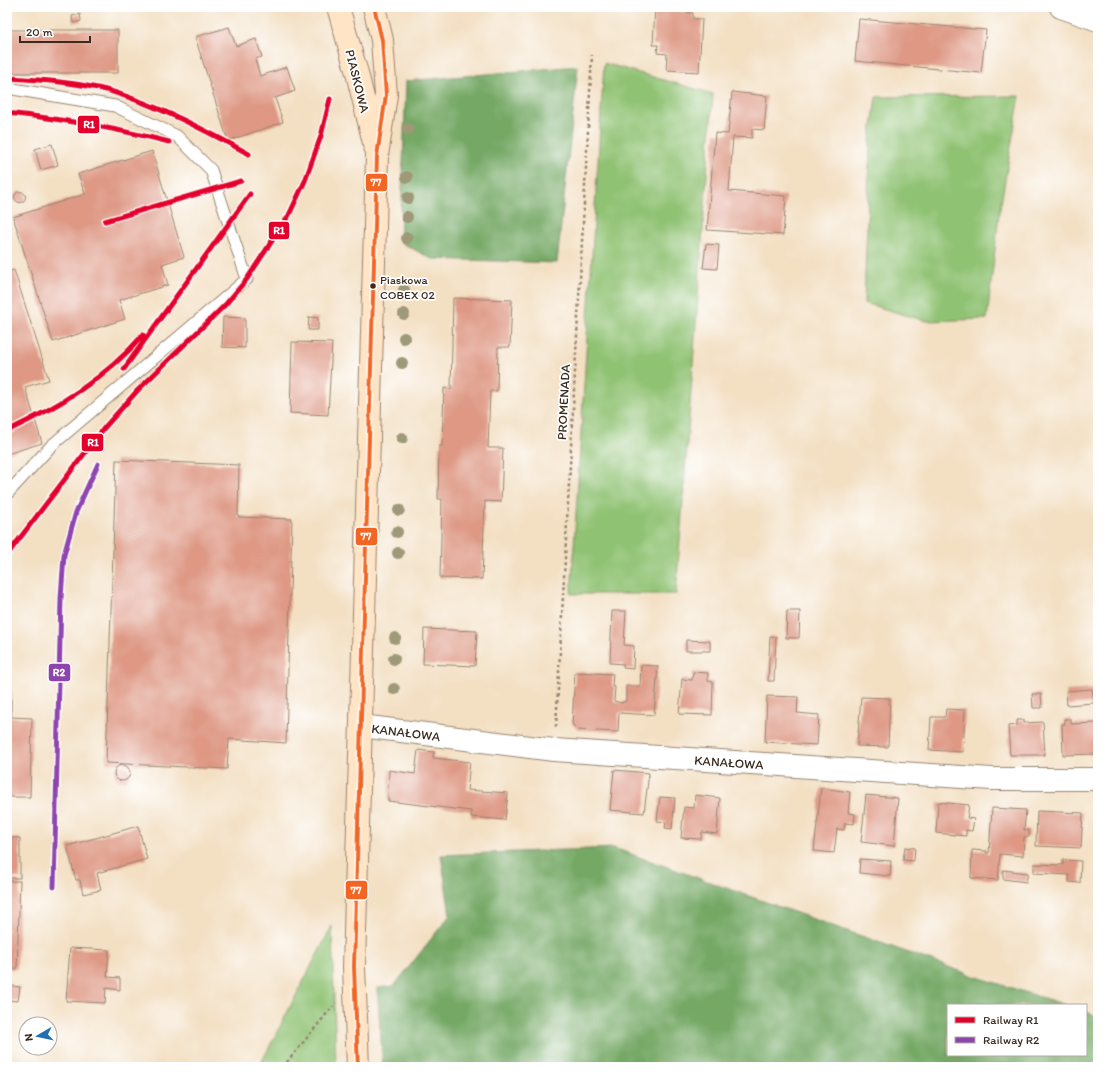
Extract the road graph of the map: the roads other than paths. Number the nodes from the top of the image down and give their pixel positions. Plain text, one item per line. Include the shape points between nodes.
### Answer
1 (374, 7) edge
2 (1062, 7) edge
3 (329, 9) edge
4 (1098, 20) edge
5 (7, 88) edge
6 (377, 156) junction
7 (7, 494) edge
8 (361, 726) junction
9 (1098, 779) edge
10 (358, 1067) edge

1 - 6 main road, PIASKOWA via 382,40 386,95
2 - 4 street
3 - 6 main road, PIASKOWA via 357,73
5 - 7 lane via 115,106 176,136 211,170 247,279 51,446
6 - 8 main road, PIASKOWA
8 - 9 street, KANAŁOWA via 554,750 992,779
8 - 10 main road, PIASKOWA via 354,967

